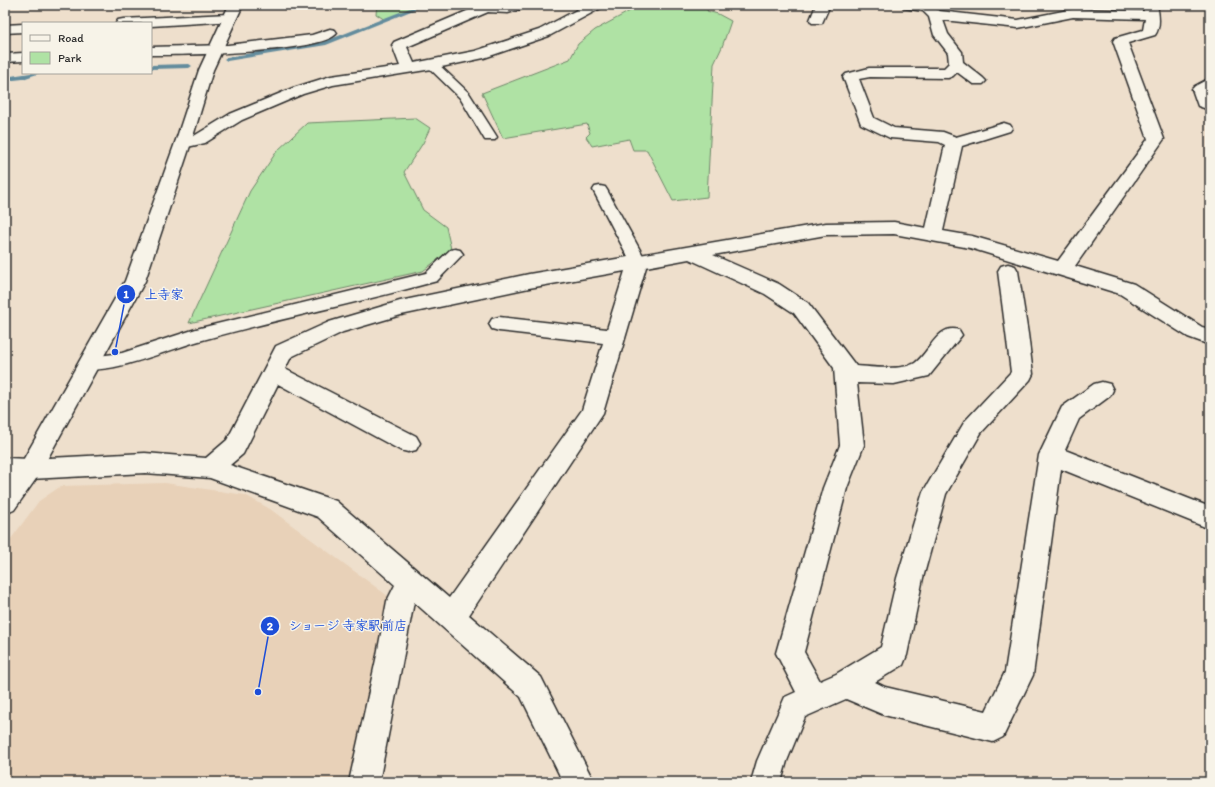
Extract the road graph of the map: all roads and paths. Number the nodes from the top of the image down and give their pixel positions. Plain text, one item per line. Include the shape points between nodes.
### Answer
1 (518, 5) edge
2 (596, 5) edge
3 (823, 5) edge
4 (909, 5) edge
5 (1151, 10) edge
6 (233, 11) edge
7 (935, 15) junction
8 (817, 20) dead end
9 (132, 22) edge
10 (22, 28) edge
11 (5, 29) edge
12 (330, 33) dead end
13 (215, 49) junction
14 (152, 51) edge
15 (22, 57) edge
16 (5, 58) edge
17 (956, 64) junction
18 (432, 65) junction
19 (409, 69) junction
20 (978, 81) dead end
21 (1210, 82) edge
22 (1210, 106) edge
23 (1004, 128) dead end
24 (490, 137) dead end
25 (183, 143) junction
26 (954, 143) junction
27 (600, 190) dead end
28 (933, 236) junction
29 (689, 252) junction
30 (455, 254) dead end
31 (638, 261) junction
32 (1062, 270) junction
33 (1008, 271) dead end
34 (499, 324) dead end
35 (952, 335) dead end
36 (615, 337) junction
37 (1210, 337) edge
38 (88, 363) junction
39 (273, 372) junction
40 (846, 374) junction
41 (1102, 390) dead end
42 (408, 443) dead end
43 (1051, 455) junction
44 (17, 468) edge
45 (210, 468) junction
46 (5, 503) edge
47 (1210, 518) edge
48 (411, 582) junction
49 (452, 617) junction
50 (846, 684) junction
51 (814, 698) junction
52 (364, 782) edge
53 (579, 782) edge
54 (766, 782) edge

1 - 19 street via 508,9 486,8 399,45
2 - 18 street via 544,32 506,47
3 - 8 street
4 - 7 street via 927,8
5 - 7 street via 1073,13 1018,24
5 - 32 street via 1150,32 1120,41 1156,139
6 - 9 street
6 - 13 street
7 - 17 street via 941,35 955,52
10 - 11 street
12 - 13 street via 315,39
13 - 14 street
13 - 25 street
15 - 16 street
17 - 20 street
17 - 26 street via 948,73 869,72 851,78 867,121 890,133 943,137
18 - 19 street
18 - 24 lane via 465,96
19 - 25 street via 331,81 298,91 236,116 199,140
21 - 22 street via 1200,89 1204,103
23 - 26 street
25 - 38 street via 135,280
26 - 28 street
27 - 31 lane
28 - 29 street via 894,228 826,229
28 - 32 street via 972,242
29 - 31 street
29 - 40 street via 772,288 801,308 845,366
30 - 38 lane via 431,277 196,335 122,359
31 - 36 street
31 - 39 street via 529,280 408,307 336,327 283,352
32 - 37 street via 1128,289 1195,332
33 - 50 street via 1022,374 973,427 935,492 910,578 893,655
34 - 36 street
35 - 40 street via 920,370 894,376
36 - 49 street via 592,413
38 - 44 street
39 - 42 street
39 - 45 street via 235,447
40 - 51 street via 852,445 835,488 790,653
41 - 43 street via 1070,413
43 - 47 street
43 - 50 street via 1020,675 993,727 884,701
44 - 45 street via 145,463
44 - 46 street
45 - 48 street via 327,509
48 - 49 street
48 - 52 street via 400,602
49 - 53 street via 531,686
50 - 51 street
51 - 54 street via 795,707

